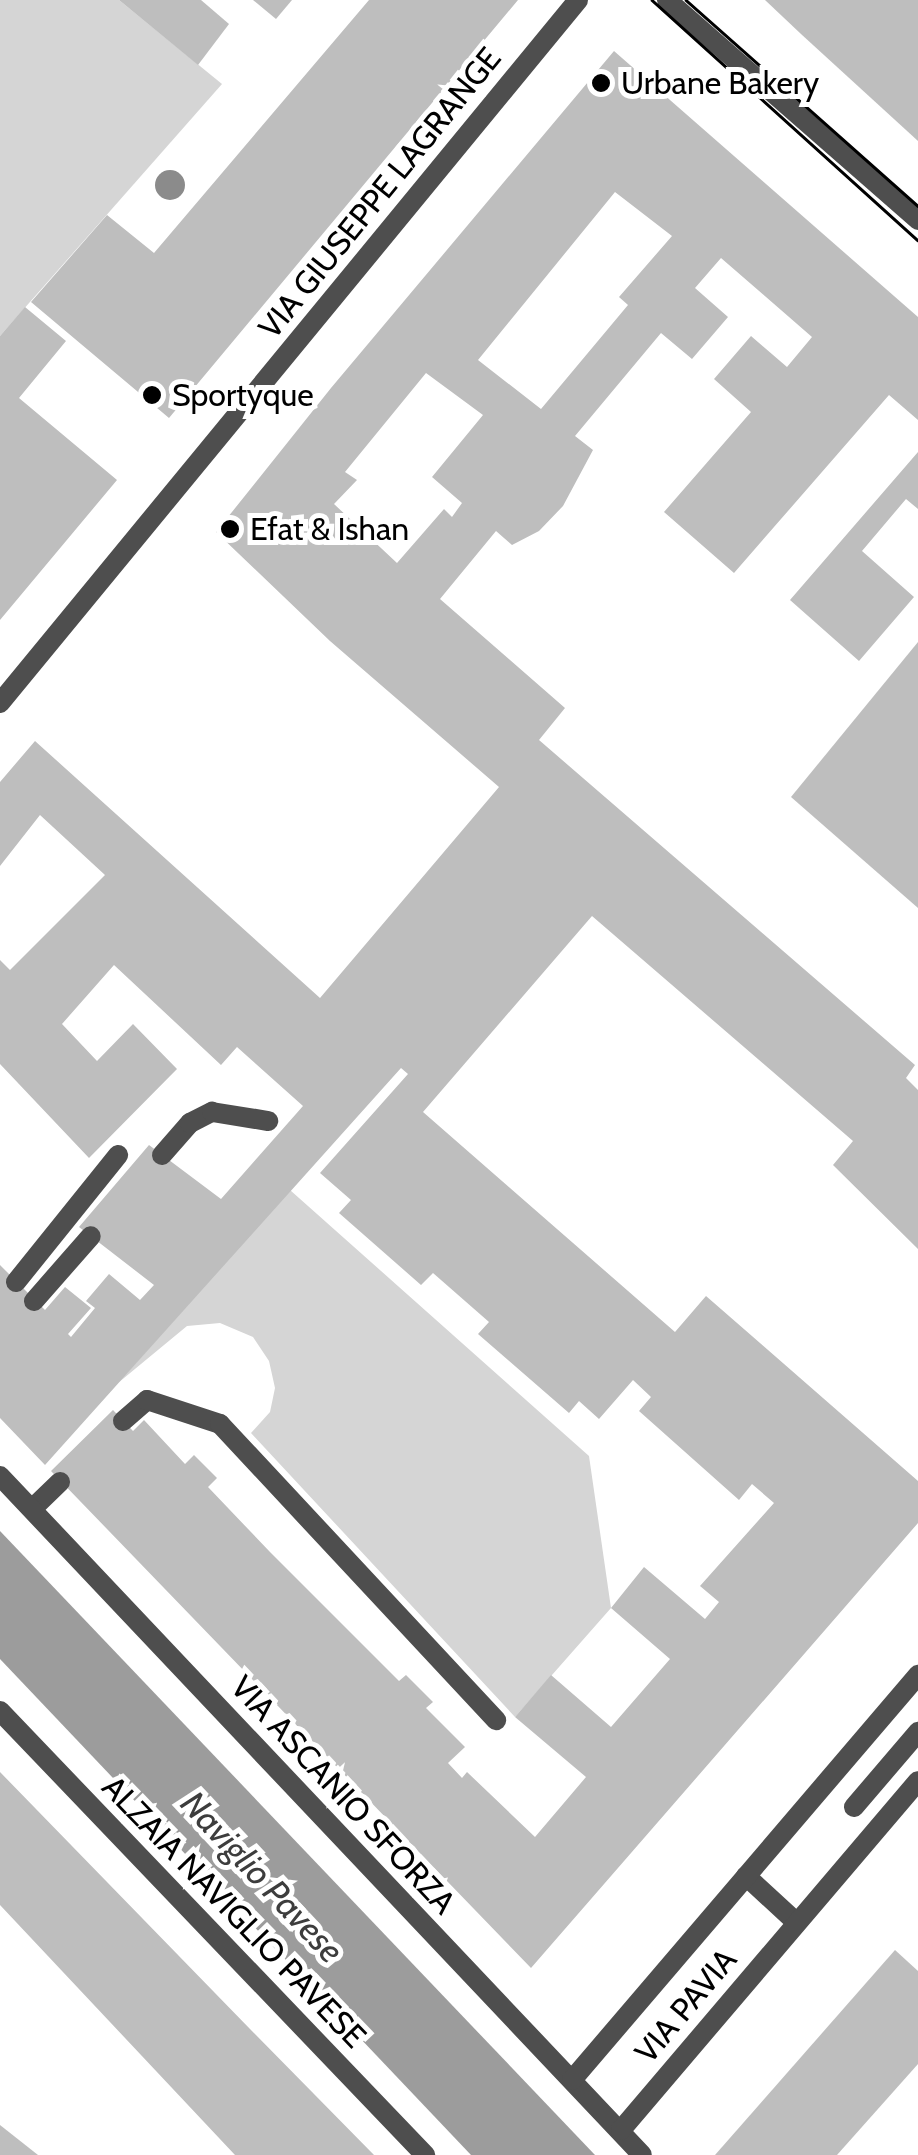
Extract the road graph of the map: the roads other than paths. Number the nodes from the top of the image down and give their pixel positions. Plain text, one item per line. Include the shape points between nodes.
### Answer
1 (578, 0) edge
2 (667, 0) edge
3 (918, 220) edge
4 (0, 703) edge
5 (268, 1121) dead end
6 (118, 1155) dead end
7 (162, 1155) dead end
8 (91, 1236) dead end
9 (16, 1282) dead end
10 (34, 1301) dead end
11 (124, 1421) dead end
12 (0, 1476) edge
13 (60, 1482) dead end
14 (32, 1509) junction
15 (918, 1675) edge
16 (0, 1711) edge
17 (496, 1720) dead end
18 (918, 1732) edge
19 (918, 1781) edge
20 (854, 1806) dead end
21 (746, 1876) junction
22 (796, 1922) junction
23 (572, 2080) junction
24 (621, 2130) junction
25 (426, 2155) edge
26 (642, 2155) edge

1 - 4 street, VIA GIUSEPPE LAGRANGE
2 - 3 street
5 - 7 street via 212,1112 190,1123
6 - 9 street
8 - 10 street
11 - 17 street via 147,1400 220,1424
12 - 14 street, VIA ASCANIO SFORZA
13 - 14 street
14 - 23 street, VIA ASCANIO SFORZA
15 - 21 street, VIA PAVIA
16 - 25 street, ALZAIA NAVIGLIO PAVESE
18 - 20 street
19 - 22 street, VIA PAVIA
21 - 22 street
21 - 23 street, VIA PAVIA
22 - 24 street, VIA PAVIA
23 - 24 street, VIA ASCANIO SFORZA
24 - 26 street, VIA ASCANIO SFORZA

